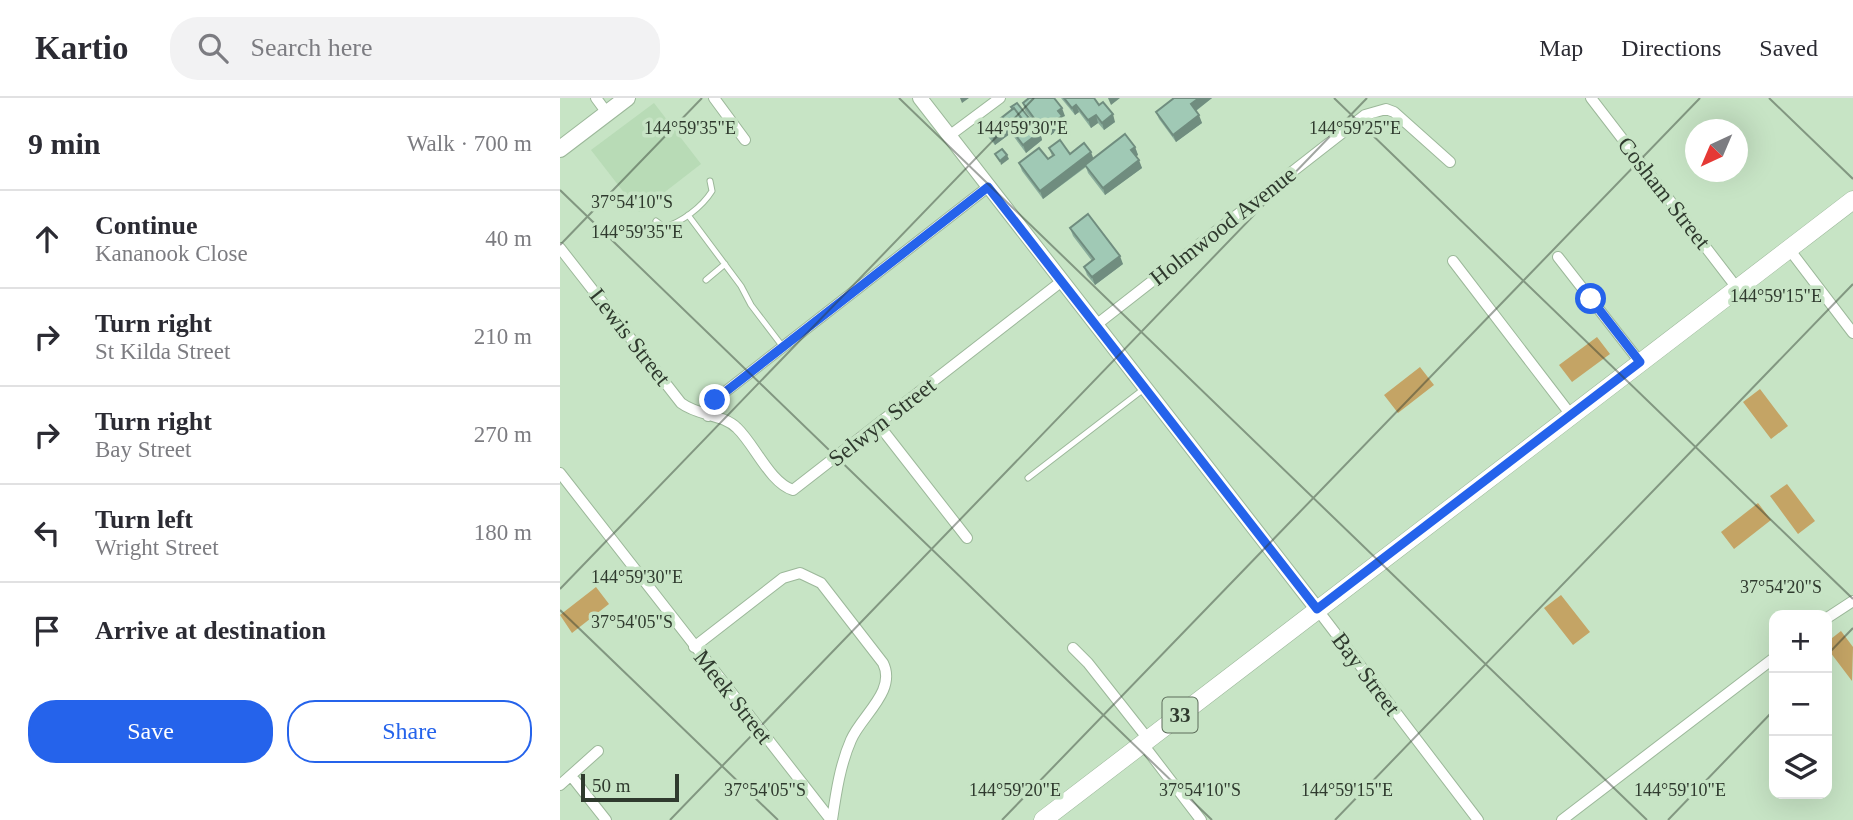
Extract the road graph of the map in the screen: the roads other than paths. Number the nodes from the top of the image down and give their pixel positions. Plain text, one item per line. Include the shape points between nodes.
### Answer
1 (596, 98) edge
2 (627, 98) edge
3 (715, 98) edge
4 (920, 98) edge
5 (1000, 98) edge
6 (1591, 98) edge
7 (607, 113) junction
8 (949, 136) junction
9 (745, 140) dead end
10 (560, 149) edge
11 (1450, 162) dead end
12 (710, 181) dead end
13 (988, 187) junction
14 (1853, 200) edge
15 (688, 215) junction
16 (656, 221) dead end
17 (560, 248) edge
18 (1789, 249) junction
19 (1558, 257) dead end
20 (1453, 261) dead end
21 (725, 264) junction
22 (706, 280) dead end
23 (1062, 281) junction
24 (1737, 288) junction
25 (1096, 326) junction
26 (1853, 333) edge
27 (783, 347) junction
28 (1640, 362) junction
29 (1145, 388) junction
30 (1571, 415) junction
31 (708, 416) junction
32 (878, 424) junction
33 (560, 475) edge
34 (1028, 478) dead end
35 (967, 538) dead end
36 (1853, 601) edge
37 (1317, 609) junction
38 (1832, 614) edge
39 (694, 647) junction
40 (1073, 648) dead end
41 (1769, 662) edge
42 (1145, 741) junction
43 (598, 751) dead end
44 (572, 776) junction
45 (560, 785) edge
46 (606, 820) edge
47 (831, 820) edge
48 (1043, 820) edge
49 (1201, 820) edge
50 (1478, 820) edge
51 (1562, 820) edge

1 - 7 street
2 - 7 main road
3 - 9 street
4 - 8 street, Bay Street
5 - 8 street
6 - 24 street, Cosham Street
7 - 10 main road
8 - 13 street, Bay Street
11 - 25 street, Holmwood Avenue via 1394,112 1386,109 1365,115
12 - 15 lane via 712,191
13 - 23 street, Bay Street
13 - 27 street
14 - 18 main road, 33
15 - 16 lane via 664,227
15 - 21 lane
17 - 31 street, Lewis Street via 681,403
18 - 24 main road, 33
18 - 26 street
19 - 28 street
20 - 30 street
21 - 22 lane
21 - 27 lane
23 - 25 street, Bay Street
23 - 32 street, Selwyn Street
24 - 28 main road, 33
25 - 29 street, Bay Street
27 - 31 street via 716,399
28 - 30 main road, 33
29 - 34 lane
29 - 37 street, Bay Street
30 - 37 main road, 33
31 - 32 street, Selwyn Street via 733,424 780,483 793,489
32 - 35 street
33 - 39 street, Meek Street
36 - 38 street
37 - 42 main road, 33
37 - 50 street, Bay Street
39 - 47 street, Meek Street
39 - 47 street via 783,578 800,573 821,583 888,672 882,692 852,737
40 - 42 street
41 - 51 street
42 - 48 main road, 33
42 - 49 street
43 - 44 street
44 - 45 street
44 - 46 street

